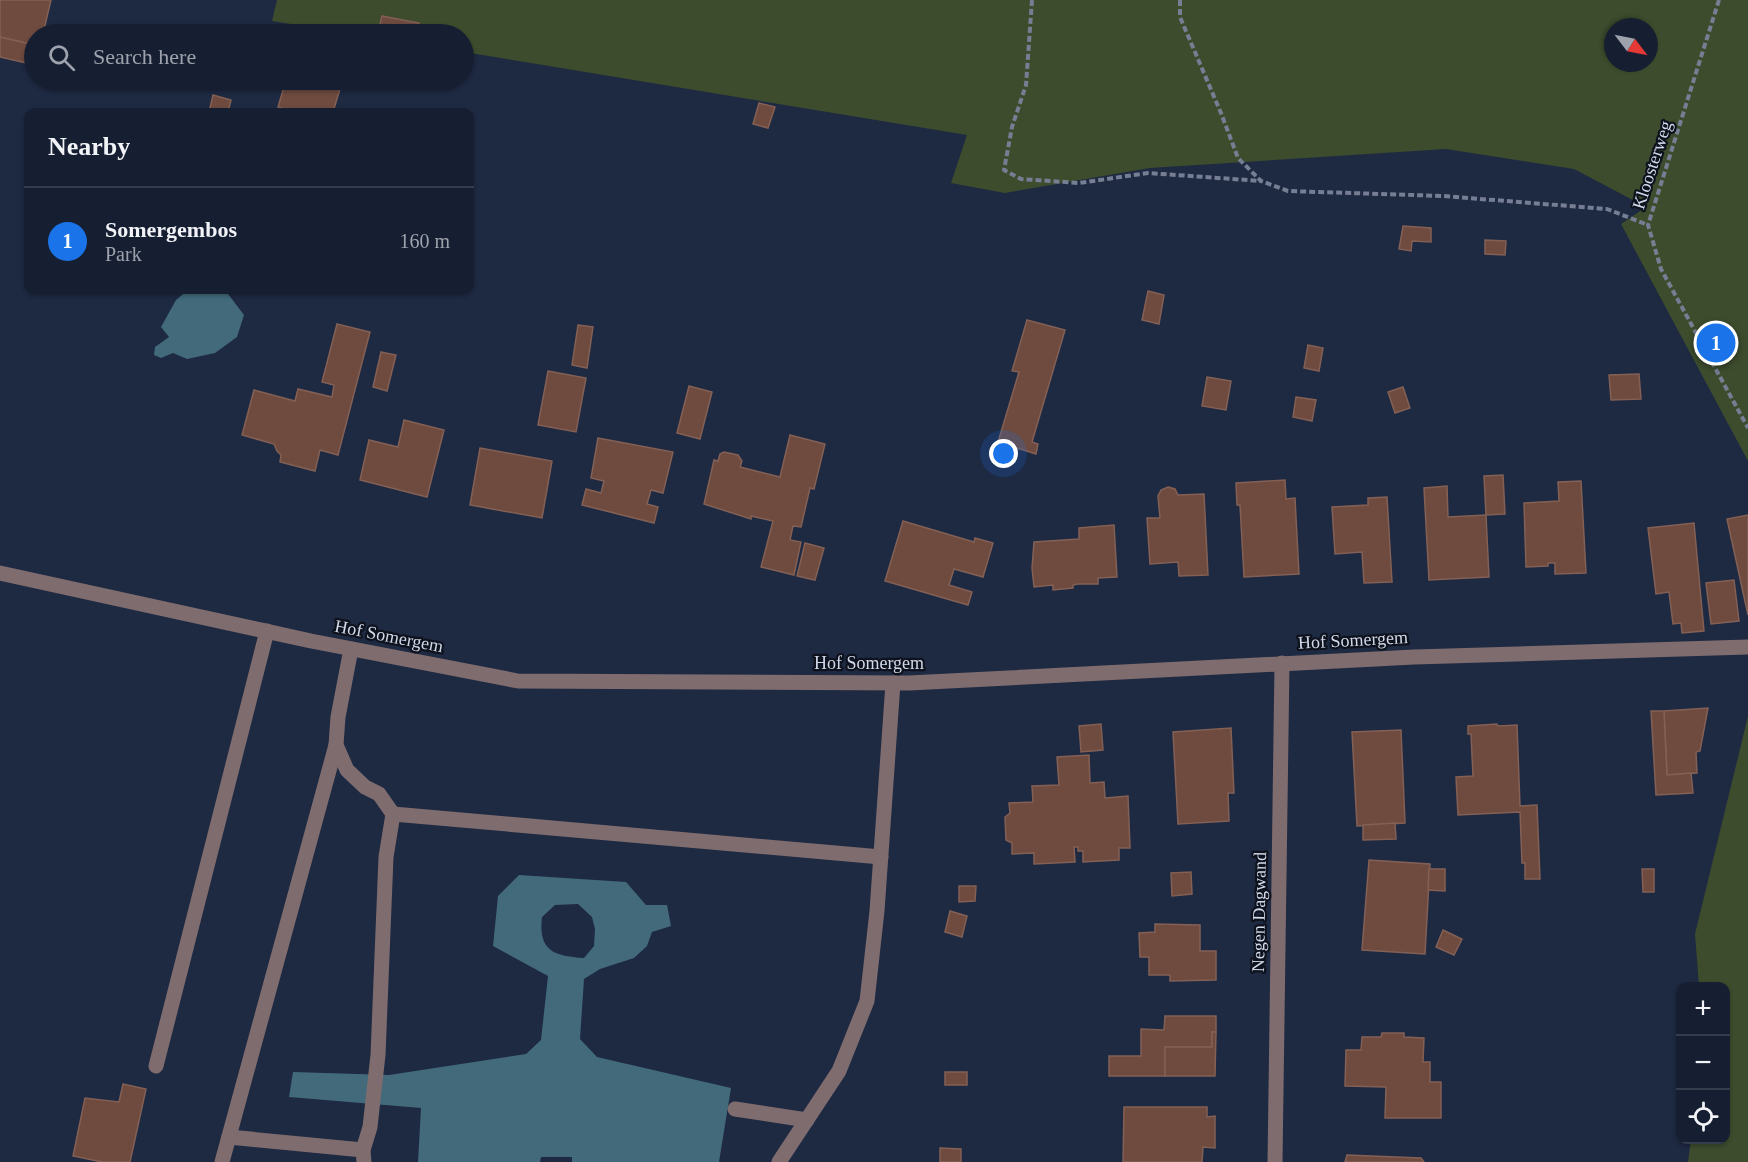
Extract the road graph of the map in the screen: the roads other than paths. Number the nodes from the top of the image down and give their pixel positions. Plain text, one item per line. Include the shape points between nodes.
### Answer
1 (0, 573) edge
2 (267, 631) junction
3 (1748, 647) edge
4 (351, 649) junction
5 (1282, 663) junction
6 (893, 683) junction
7 (336, 745) junction
8 (393, 814) junction
9 (881, 857) junction
10 (156, 1066) dead end
11 (735, 1109) dead end
12 (807, 1120) junction
13 (229, 1137) junction
14 (364, 1156) edge
15 (222, 1162) edge
16 (779, 1162) edge
17 (1275, 1162) edge

1 - 2 street, Hof Somergem
2 - 4 street, Hof Somergem
2 - 10 street
3 - 5 street, Hof Somergem
4 - 6 street, Hof Somergem via 518,681
4 - 7 street
5 - 6 street, Hof Somergem
5 - 17 street, Negen Dagwand
6 - 9 street
7 - 8 street via 348,770 365,787 379,794
7 - 13 street
8 - 9 street
8 - 14 street via 386,857 378,1055
9 - 12 street via 867,1000 839,1071
11 - 12 street
12 - 16 street
13 - 14 street
13 - 15 street

